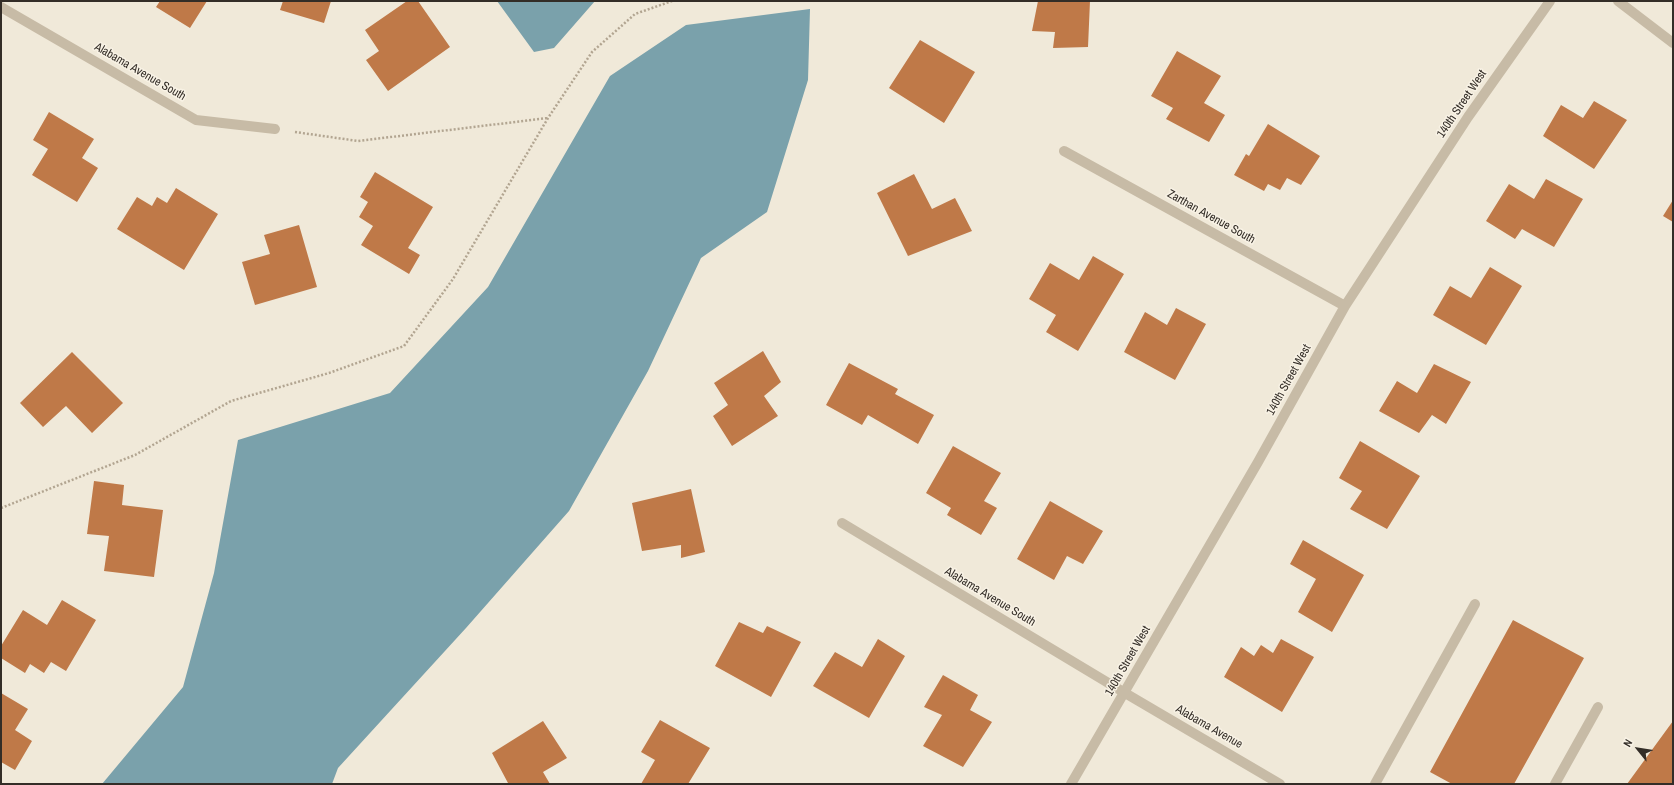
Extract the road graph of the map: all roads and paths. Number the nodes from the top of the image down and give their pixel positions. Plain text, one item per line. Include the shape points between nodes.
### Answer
1 (672, 1) edge
2 (1550, 1) edge
3 (1618, 1) edge
4 (1, 7) edge
5 (1673, 43) edge
6 (548, 118) junction
7 (275, 129) joint
8 (1064, 150) dead end
9 (1345, 306) junction
10 (1, 508) edge
11 (842, 523) dead end
12 (1475, 604) dead end
13 (1125, 693) junction
14 (1598, 707) dead end
15 (1071, 784) edge
16 (1280, 784) edge
17 (1375, 784) edge
18 (1555, 784) edge

1 - 6 path via 635,14 592,52
2 - 9 street, 140th Street West via 1468,117
3 - 5 street
4 - 7 street, Alabama Avenue South via 196,120
6 - 7 path via 358,141
6 - 10 path via 453,279 404,346 329,373 231,401 135,455
8 - 9 street, Zarthan Avenue South
9 - 13 street, 140th Street West
11 - 13 street, Alabama Avenue South
12 - 17 street
13 - 15 street, 140th Street West
13 - 16 street, Alabama Avenue
14 - 18 street

